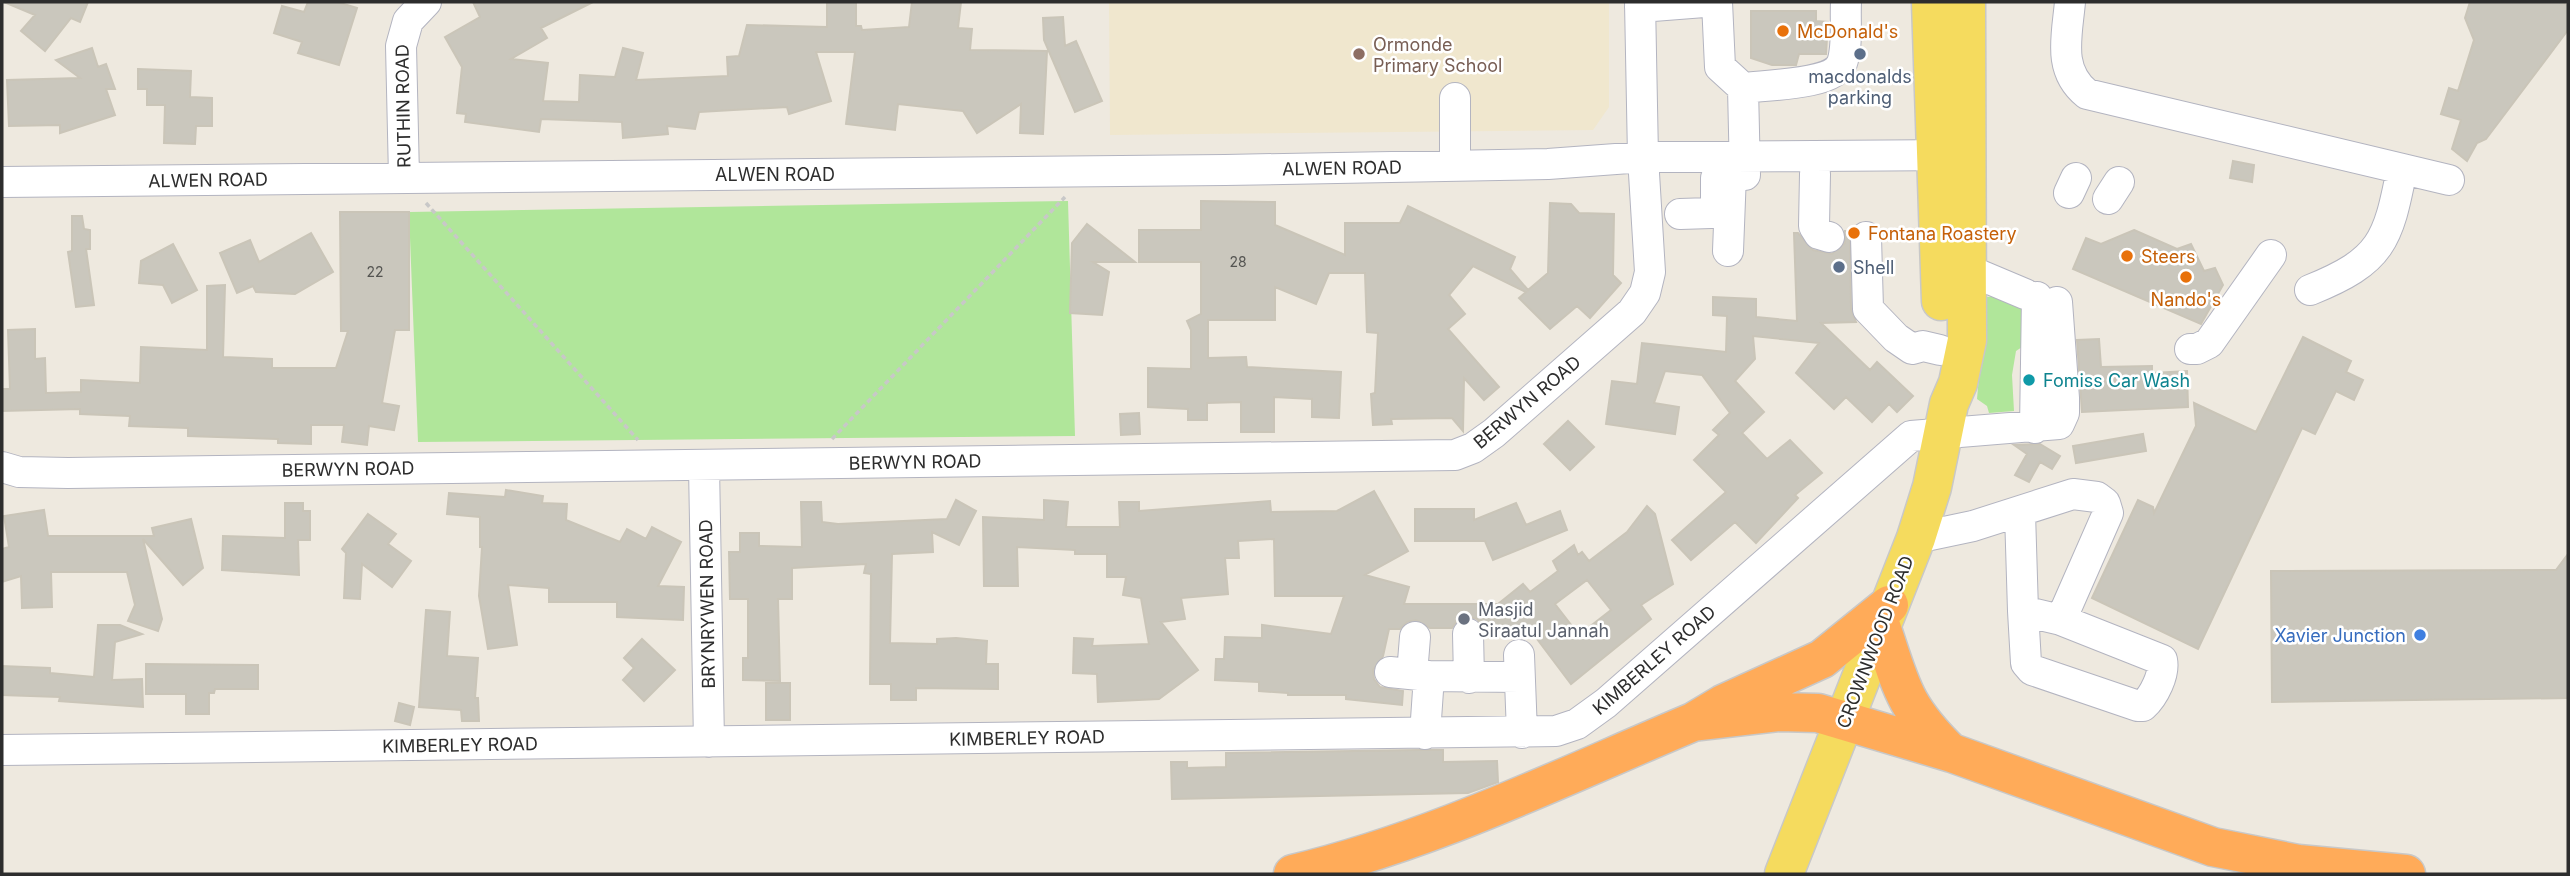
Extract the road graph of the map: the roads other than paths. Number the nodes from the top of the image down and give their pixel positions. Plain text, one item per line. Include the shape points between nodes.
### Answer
1 (426, 2) edge
2 (1704, 2) edge
3 (1717, 2) edge
4 (1846, 2) edge
5 (1931, 2) edge
6 (1966, 2) edge
7 (2070, 2) edge
8 (1640, 4) edge
9 (1743, 88) junction
10 (1455, 98) dead end
11 (1644, 164) junction
12 (1953, 164) junction
13 (1455, 166) junction
14 (2402, 169) junction
15 (1734, 170) junction
16 (1815, 174) junction
17 (404, 177) junction
18 (2449, 180) dead end
19 (2, 182) edge
20 (1680, 214) dead end
21 (1829, 237) dead end
22 (1866, 237) dead end
23 (1728, 251) dead end
24 (2271, 255) dead end
25 (1968, 270) junction
26 (2310, 290) dead end
27 (2190, 349) dead end
28 (1940, 350) junction
29 (1947, 418) junction
30 (704, 466) junction
31 (2, 467) edge
32 (2020, 513) junction
33 (1916, 538) junction
34 (2023, 611) junction
35 (1885, 615) junction
36 (2061, 620) junction
37 (1468, 634) dead end
38 (1415, 637) dead end
39 (1411, 674) junction
40 (1469, 678) junction
41 (1845, 719) junction
42 (1693, 722) junction
43 (1522, 733) junction
44 (1425, 734) junction
45 (709, 742) junction
46 (2, 750) edge
47 (1952, 753) junction
48 (1293, 874) edge
49 (1784, 874) edge
50 (2406, 874) edge

1 - 17 street, RUTHIN ROAD via 408,20 401,46
2 - 8 street
3 - 9 street via 1720,67
4 - 9 street via 1844,55 1838,70 1826,78
5 - 12 main road, CROWNWOOD ROAD
6 - 12 main road, CROWNWOOD ROAD
7 - 14 street via 2065,53 2068,71 2087,94
8 - 11 street, BERWYN ROAD
9 - 15 street
10 - 13 street
11 - 13 street, ALWEN ROAD
11 - 15 street, ALWEN ROAD
11 - 30 street, BERWYN ROAD via 1650,272 1640,303 1494,433 1455,455
12 - 15 street, ALWEN ROAD
12 - 16 street, ALWEN ROAD
12 - 25 main road, CROWNWOOD ROAD
12 - 28 main road, CROWNWOOD ROAD
13 - 17 street, ALWEN ROAD
14 - 18 street
14 - 26 street via 2391,223 2378,247 2345,274
15 - 16 street, ALWEN ROAD
15 - 20 street via 1716,210
15 - 23 street
16 - 21 street via 1814,226 1818,234
17 - 19 street, ALWEN ROAD
22 - 28 street via 1868,309 1912,349
24 - 27 street via 2209,343
25 - 29 main road, CROWNWOOD ROAD via 1967,340
25 - 29 street, KIMBERLEY ROAD via 2039,297 2035,428
28 - 29 main road, CROWNWOOD ROAD
29 - 33 main road, CROWNWOOD ROAD
29 - 43 street, KIMBERLEY ROAD via 1911,436 1584,720 1556,731
30 - 31 street, BERWYN ROAD via 68,473
30 - 45 street, BRYNRYWEN ROAD
32 - 33 street
32 - 34 street
32 - 36 street via 2073,494 2084,493 2105,503 2106,519
33 - 35 main road, CROWNWOOD ROAD
34 - 36 street
34 - 36 street via 2026,663 2032,670 2138,706 2147,704 2162,671 2162,660
35 - 41 main road, CROWNWOOD ROAD
35 - 42 highway via 1822,659
35 - 47 highway via 1905,699
37 - 40 street
38 - 39 street
39 - 40 street
39 - 44 street
40 - 43 street via 1519,666
41 - 42 highway via 1779,712
41 - 47 highway
41 - 49 main road, CROWNWOOD ROAD
42 - 48 highway via 1413,838
43 - 44 street, KIMBERLEY ROAD
44 - 45 street, KIMBERLEY ROAD
45 - 46 street, KIMBERLEY ROAD
47 - 50 highway via 2224,849 2298,864

